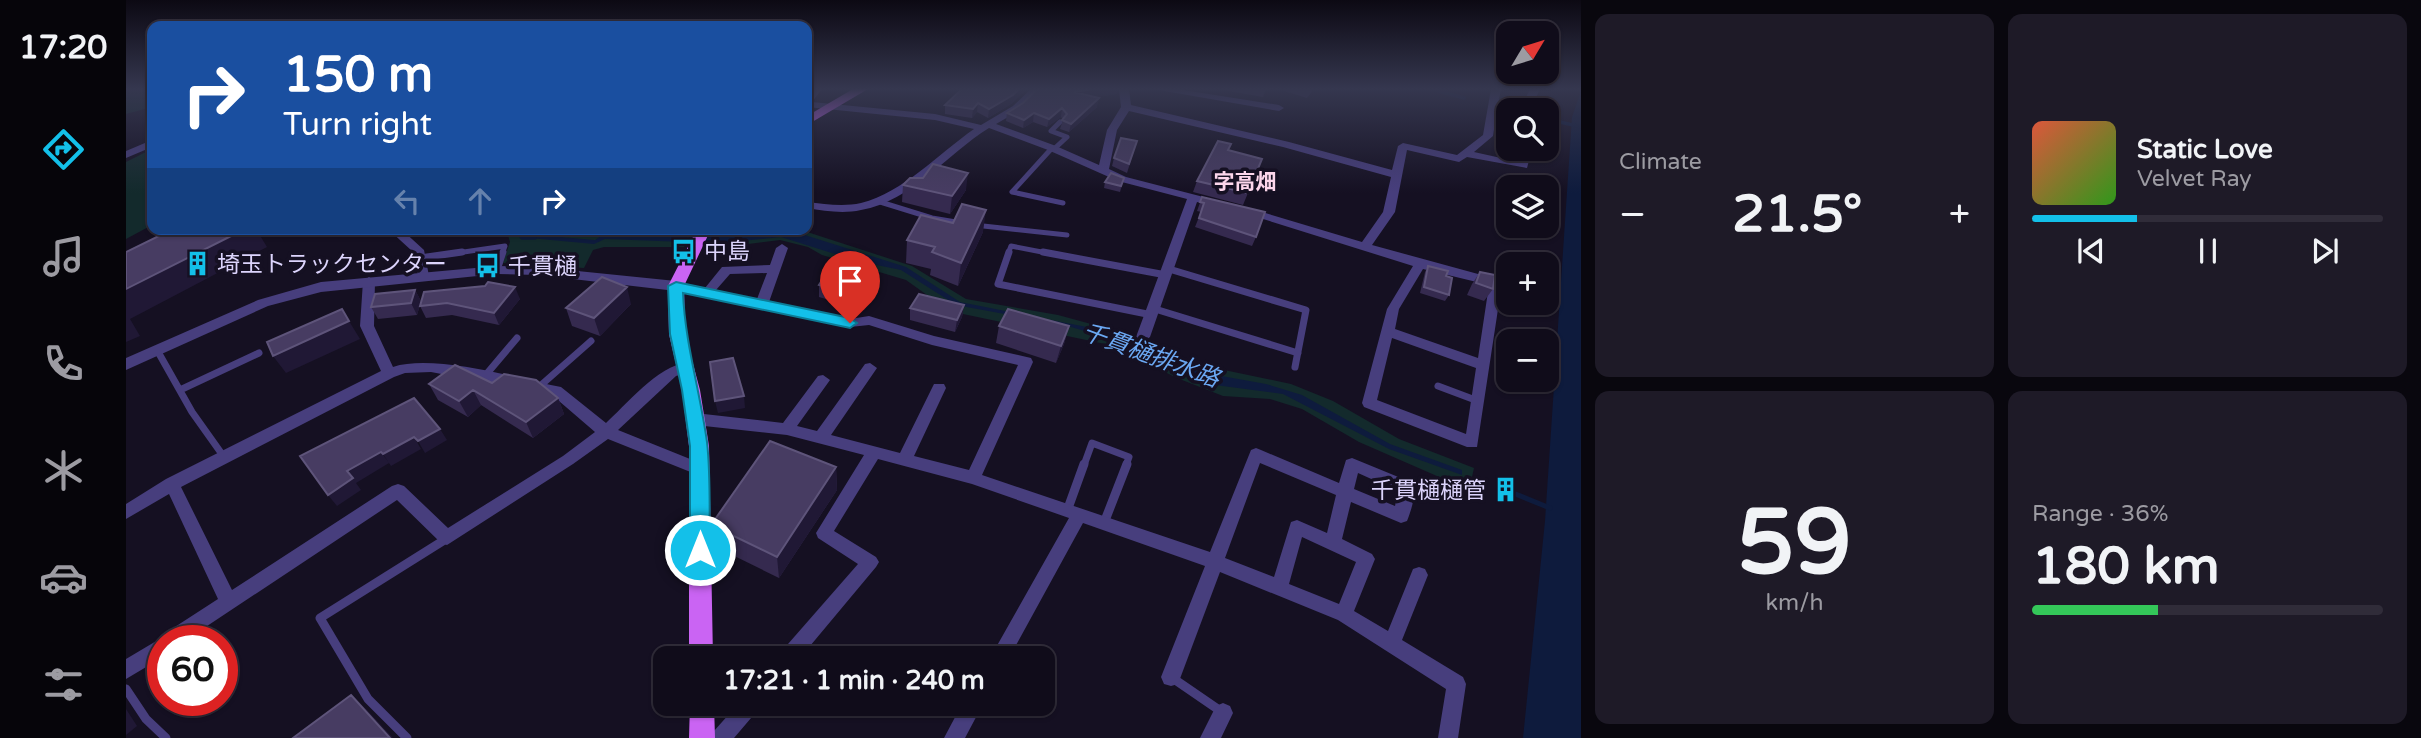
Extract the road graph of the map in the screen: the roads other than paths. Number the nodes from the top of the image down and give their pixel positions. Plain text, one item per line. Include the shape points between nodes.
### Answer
1 (967, 123) edge
2 (992, 123) edge
3 (1059, 123) edge
4 (1116, 123) edge
5 (1196, 123) edge
6 (1491, 123) edge
7 (985, 127) junction
8 (147, 145) edge
9 (1053, 148) junction
10 (1466, 154) junction
11 (126, 155) edge
12 (1496, 160) edge
13 (1499, 161) edge
14 (1524, 161) edge
15 (1103, 171) junction
16 (1397, 175) junction
17 (1193, 198) junction
18 (877, 201) junction
19 (1063, 203) dead end
20 (812, 206) edge
21 (401, 235) edge
22 (701, 235) edge
23 (1067, 235) dead end
24 (1366, 245) junction
25 (782, 248) dead end
26 (420, 258) junction
27 (1420, 264) junction
28 (774, 269) junction
29 (497, 270) junction
30 (1168, 272) junction
31 (423, 276) junction
32 (369, 281) junction
33 (676, 286) junction
34 (709, 291) junction
35 (762, 304) junction
36 (1154, 312) junction
37 (1387, 331) junction
38 (1143, 337) dead end
39 (517, 338) dead end
40 (591, 341) dead end
41 (157, 350) junction
42 (258, 353) dead end
43 (1298, 353) junction
44 (126, 364) edge
45 (1483, 365) junction
46 (1295, 367) dead end
47 (685, 368) junction
48 (870, 368) dead end
49 (388, 373) junction
50 (484, 377) junction
51 (823, 380) dead end
52 (540, 386) junction
53 (1438, 386) dead end
54 (939, 388) dead end
55 (180, 390) junction
56 (1478, 401) junction
57 (695, 419) junction
58 (787, 429) junction
59 (606, 432) junction
60 (820, 438) junction
61 (874, 452) junction
62 (223, 457) junction
63 (904, 460) junction
64 (699, 468) junction
65 (973, 478) junction
66 (172, 484) junction
67 (126, 512) edge
68 (1073, 513) junction
69 (1104, 523) junction
70 (447, 538) junction
71 (1333, 543) junction
72 (1216, 562) junction
73 (1419, 575) dead end
74 (1280, 586) junction
75 (229, 602) junction
76 (1344, 614) junction
77 (194, 625) edge
78 (1392, 643) junction
79 (701, 646) edge
80 (799, 646) edge
81 (1005, 646) edge
82 (147, 656) edge
83 (126, 670) edge
84 (1171, 677) joint
85 (126, 689) edge
86 (368, 699) junction
87 (358, 707) edge
88 (1223, 713) joint
89 (702, 716) edge
90 (739, 716) edge
91 (966, 716) edge
92 (166, 738) edge
93 (407, 738) edge
94 (702, 738) edge
95 (720, 738) edge
96 (954, 738) edge
97 (1210, 738) edge
98 (1448, 738) edge

1 - 7 street
2 - 7 street
3 - 9 lane via 1051,131 1067,137
4 - 15 street
5 - 16 street
6 - 10 street via 1488,136
7 - 9 street
7 - 18 street via 898,194
8 - 11 street
9 - 15 street
9 - 19 lane via 1012,192
10 - 12 street
10 - 16 street via 1459,159 1403,146
13 - 14 street via 1523,166
15 - 17 street
16 - 24 street via 1389,212
17 - 24 street
17 - 30 street
18 - 20 street via 838,210
18 - 23 lane via 932,218
21 - 26 street via 418,250
22 - 33 main road
24 - 27 street
25 - 28 street
26 - 29 lane via 505,246
26 - 31 street
27 - 37 street via 1393,309
27 - 45 street via 1496,283
28 - 34 street via 726,270
28 - 35 street
29 - 31 street
29 - 33 street
30 - 36 street
30 - 36 lane via 1011,246 998,284
30 - 43 lane via 1306,310
31 - 32 street
32 - 41 street via 321,287 263,303
32 - 49 street via 367,326
33 - 34 street
33 - 47 main road via 677,334
34 - 35 street
35 - 65 street via 850,323 869,320 1026,362
36 - 38 street
36 - 43 lane
37 - 45 street
37 - 56 street via 1369,403 1472,443
39 - 50 lane
40 - 52 lane
41 - 44 street
41 - 55 lane
42 - 55 lane
43 - 46 lane
45 - 56 street
47 - 57 main road
47 - 59 street via 671,372
48 - 60 street
49 - 50 street via 431,367
49 - 62 street
50 - 52 street
51 - 58 street
52 - 59 street via 556,390
53 - 56 lane
54 - 63 street
55 - 62 lane
57 - 58 street
57 - 64 main road
58 - 60 street
59 - 64 street
59 - 70 street
60 - 61 street
61 - 63 street
61 - 80 street via 824,533 870,562
62 - 66 street
63 - 65 street
64 - 79 main road
65 - 68 street
66 - 67 street
66 - 75 street
68 - 69 street
68 - 69 lane via 1093,443 1129,457
68 - 81 street
69 - 72 street
70 - 75 street via 398,491
70 - 86 lane via 320,618
71 - 72 street via 1345,492 1256,454
71 - 74 street via 1297,527
71 - 76 street via 1366,559
72 - 74 street
72 - 84 street
73 - 78 street
74 - 76 street
75 - 77 street
76 - 78 street
78 - 98 street via 1456,684
82 - 83 street
84 - 88 lane
85 - 92 lane
86 - 87 lane
86 - 93 lane
88 - 97 street
89 - 94 main road
90 - 95 street
91 - 96 street

